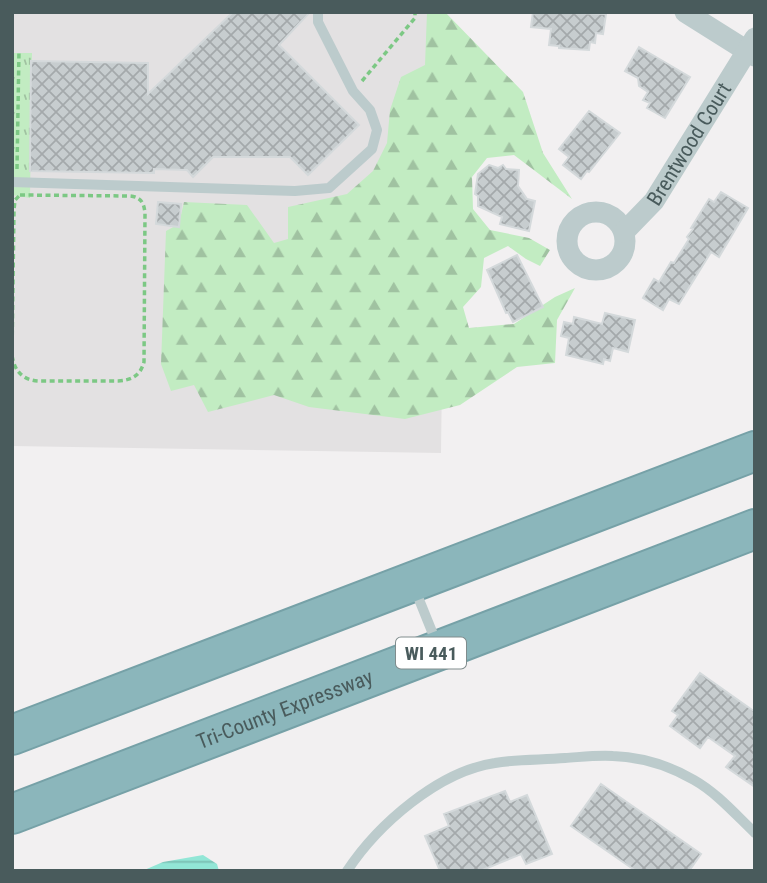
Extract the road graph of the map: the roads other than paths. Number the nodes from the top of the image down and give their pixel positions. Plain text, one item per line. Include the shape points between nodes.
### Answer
1 (318, 12) edge
2 (685, 12) edge
3 (752, 49) edge
4 (14, 182) edge
5 (624, 232) dead end
6 (755, 451) edge
7 (755, 529) edge
8 (411, 582) junction
9 (440, 649) junction
10 (12, 735) edge
11 (12, 814) edge
12 (755, 833) edge
13 (348, 871) edge

1 - 4 lane via 318,22 377,130 372,149 329,188 295,191
2 - 3 street
3 - 5 street, Brentwood Court via 654,201
6 - 8 highway
7 - 9 highway, Tri-County Expressway / WI 441
8 - 9 lane
8 - 10 highway
9 - 11 highway, Tri-County Expressway / WI 441
12 - 13 lane via 695,781 640,758 611,755 494,763 448,779 394,816

